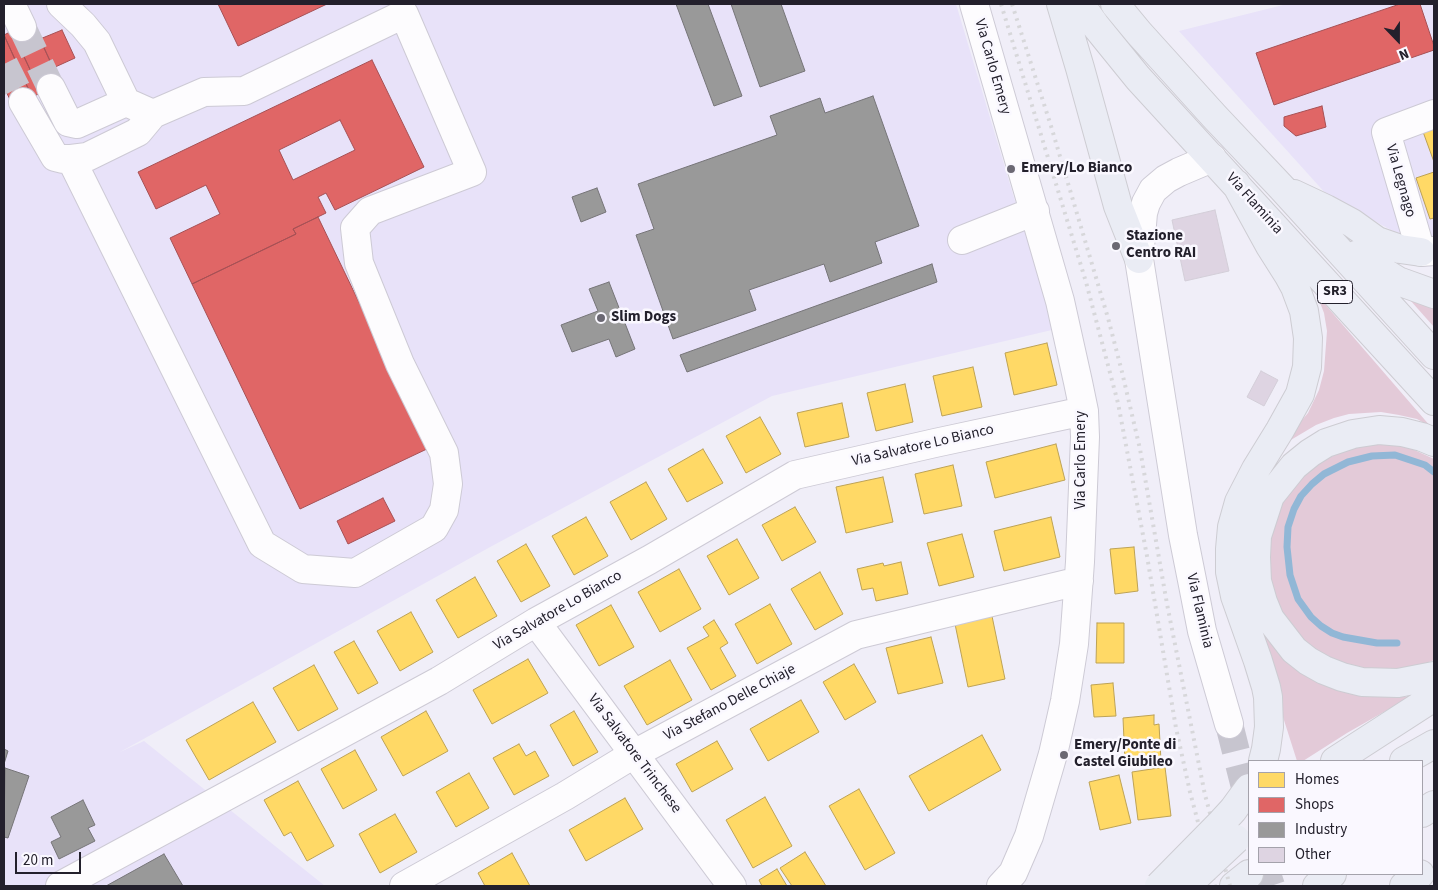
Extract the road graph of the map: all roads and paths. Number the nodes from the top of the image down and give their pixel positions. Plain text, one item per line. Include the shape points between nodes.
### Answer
1 (61, 4) edge
2 (974, 4) edge
3 (1061, 4) edge
4 (1080, 4) edge
5 (1115, 4) edge
6 (402, 9) edge
7 (51, 88) tunnel mouth
8 (23, 102) tunnel mouth
9 (126, 102) junction
10 (153, 114) junction
11 (1434, 114) edge
12 (1212, 158) junction
13 (71, 159) junction
14 (1236, 184) junction
15 (1282, 188) junction
16 (1035, 211) junction
17 (1320, 231) junction
18 (962, 240) dead end
19 (1427, 251) edge
20 (1139, 259) junction
21 (1434, 294) edge
22 (1434, 355) edge
23 (1434, 401) edge
24 (1084, 411) junction
25 (1434, 442) edge
26 (1079, 581) junction
27 (536, 622) junction
28 (1434, 676) edge
29 (1434, 697) edge
30 (1229, 724) tunnel mouth
31 (1434, 744) edge
32 (634, 754) junction
33 (1263, 760) edge
34 (1337, 760) edge
35 (1406, 760) edge
36 (1248, 790) edge
37 (1434, 805) edge
38 (1423, 812) edge
39 (1248, 828) edge
40 (1434, 863) edge
41 (1423, 871) edge
42 (1249, 875) edge
43 (1331, 875) edge
44 (1418, 875) edge
45 (60, 886) edge
46 (404, 886) edge
47 (732, 886) edge
48 (1001, 886) edge
49 (1159, 886) edge
50 (1186, 886) edge
51 (1234, 886) edge
52 (1317, 886) edge
53 (1404, 886) edge

1 - 9 street via 97,42
2 - 16 street, Via Carlo Emery
3 - 20 highway via 1118,206
4 - 12 highway, Via Flaminia / SR3 via 1138,78
5 - 15 highway, Via Flaminia / SR3
6 - 10 street via 244,91 204,92
6 - 13 street via 472,172 370,212 355,228 359,263 400,364 444,453 448,484 444,510 434,528 355,573 303,569 262,544
7 - 9 street via 68,122 77,124
8 - 13 street via 55,156
9 - 10 street
10 - 13 street via 138,132 88,157
11 - 19 street, Via Legnago via 1386,132
12 - 14 highway, Via Flaminia / SR3
12 - 20 street, Via Flaminia via 1166,179 1153,190 1143,213
14 - 23 highway, Via Flaminia / SR3
14 - 33 highway via 1290,276 1304,311 1308,338 1307,367 1300,394 1252,475 1232,527 1230,572 1270,709
15 - 17 highway, Via Flaminia / SR3
15 - 19 highway via 1352,223 1377,241 1400,249
16 - 18 street
16 - 24 street, Via Carlo Emery via 1060,301
17 - 21 highway via 1389,276
17 - 22 highway, Via Flaminia / SR3
20 - 30 street, Via Flaminia via 1192,585
24 - 26 street, Via Carlo Emery
24 - 27 street, Via Salvatore Lo Bianco via 795,475
25 - 28 highway via 1422,436 1379,430 1326,443 1310,453 1294,466 1270,496 1257,536 1256,557 1257,580 1270,619 1294,650 1308,660 1324,670 1362,682 1398,683
26 - 32 street, Via Stefano Delle Chiaje via 856,635
26 - 48 street, Via Carlo Emery via 1068,686 1053,754 1020,859
27 - 32 street, Via Salvatore Trinchese
27 - 45 street, Via Salvatore Lo Bianco via 439,681
29 - 34 highway
31 - 35 highway
32 - 46 street, Via Stefano Delle Chiaje
32 - 47 street, Via Salvatore Trinchese
36 - 49 highway, bridge via 1222,822
37 - 38 highway
39 - 50 highway, bridge
40 - 41 highway
42 - 51 highway
43 - 52 highway
44 - 53 highway

